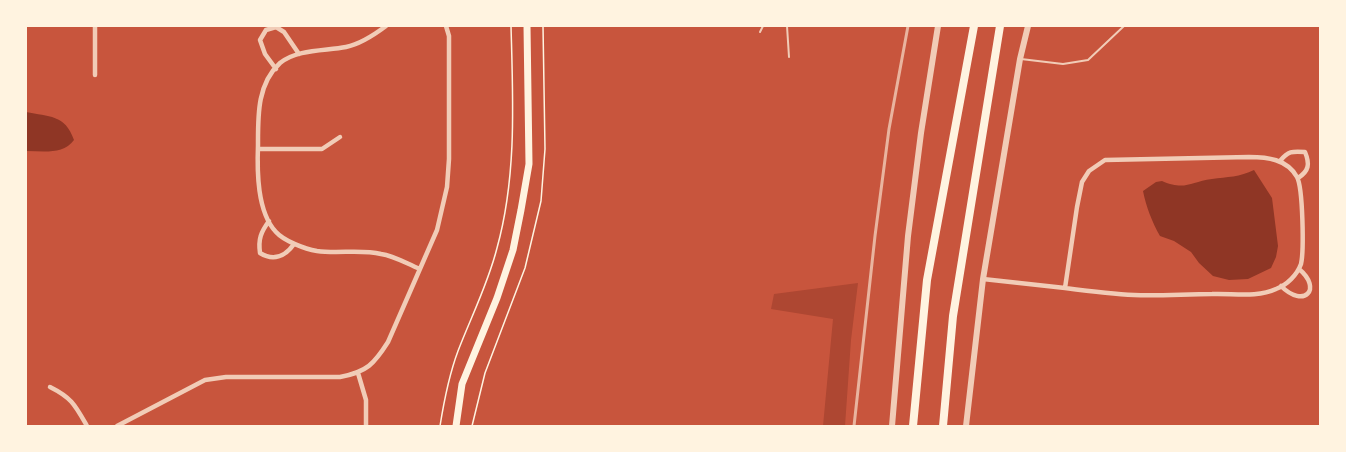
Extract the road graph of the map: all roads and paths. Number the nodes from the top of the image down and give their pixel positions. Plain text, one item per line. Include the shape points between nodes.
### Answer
1 (95, 26) edge
2 (386, 26) edge
3 (446, 26) edge
4 (511, 26) edge
5 (527, 26) edge
6 (763, 26) edge
7 (787, 26) edge
8 (938, 26) edge
9 (974, 26) edge
10 (1000, 26) edge
11 (1028, 26) edge
12 (1124, 26) edge
13 (760, 32) dead end
14 (299, 54) junction
15 (789, 57) dead end
16 (1020, 59) junction
17 (276, 69) junction
18 (95, 75) dead end
19 (340, 137) dead end
20 (258, 148) junction
21 (1280, 161) junction
22 (1298, 178) junction
23 (269, 221) junction
24 (294, 244) junction
25 (420, 269) junction
26 (1299, 269) junction
27 (983, 279) junction
28 (1281, 286) junction
29 (1065, 288) junction
30 (358, 373) junction
31 (50, 387) dead end
32 (87, 426) edge
33 (117, 426) edge
34 (366, 426) edge
35 (440, 426) edge
36 (456, 426) edge
37 (892, 426) edge
38 (913, 426) edge
39 (943, 426) edge
40 (966, 426) edge

1 - 18 street
2 - 14 street via 348,46
3 - 25 street via 447,187 437,230
4 - 35 path via 512,153 506,212 492,267 450,376
5 - 36 main road via 529,164 521,210 501,288 462,384
6 - 13 lane
7 - 15 lane
8 - 37 street via 908,236
9 - 38 highway via 927,280
10 - 39 highway via 953,316
11 - 16 street
12 - 16 lane via 1088,60 1063,64
14 - 17 street
14 - 17 street via 284,32 276,27 266,30 260,40
16 - 27 street
17 - 20 street via 267,80 259,104
19 - 20 street via 322,149
20 - 23 street via 260,193
21 - 22 street
21 - 22 street via 1285,154 1305,152 1306,170
21 - 29 street via 1264,157 1105,160 1089,171 1082,182
22 - 26 street via 1303,251
23 - 24 street via 276,233
23 - 24 street via 260,237 260,253 276,258
24 - 25 street via 317,251 381,253
25 - 30 street via 388,342 377,358
26 - 28 street
26 - 28 street via 1310,281 1307,294 1295,296
27 - 29 street
27 - 40 street
28 - 29 street via 1252,294 1163,295
30 - 33 street via 340,377 205,380
30 - 34 street via 366,400
31 - 32 street via 65,394

